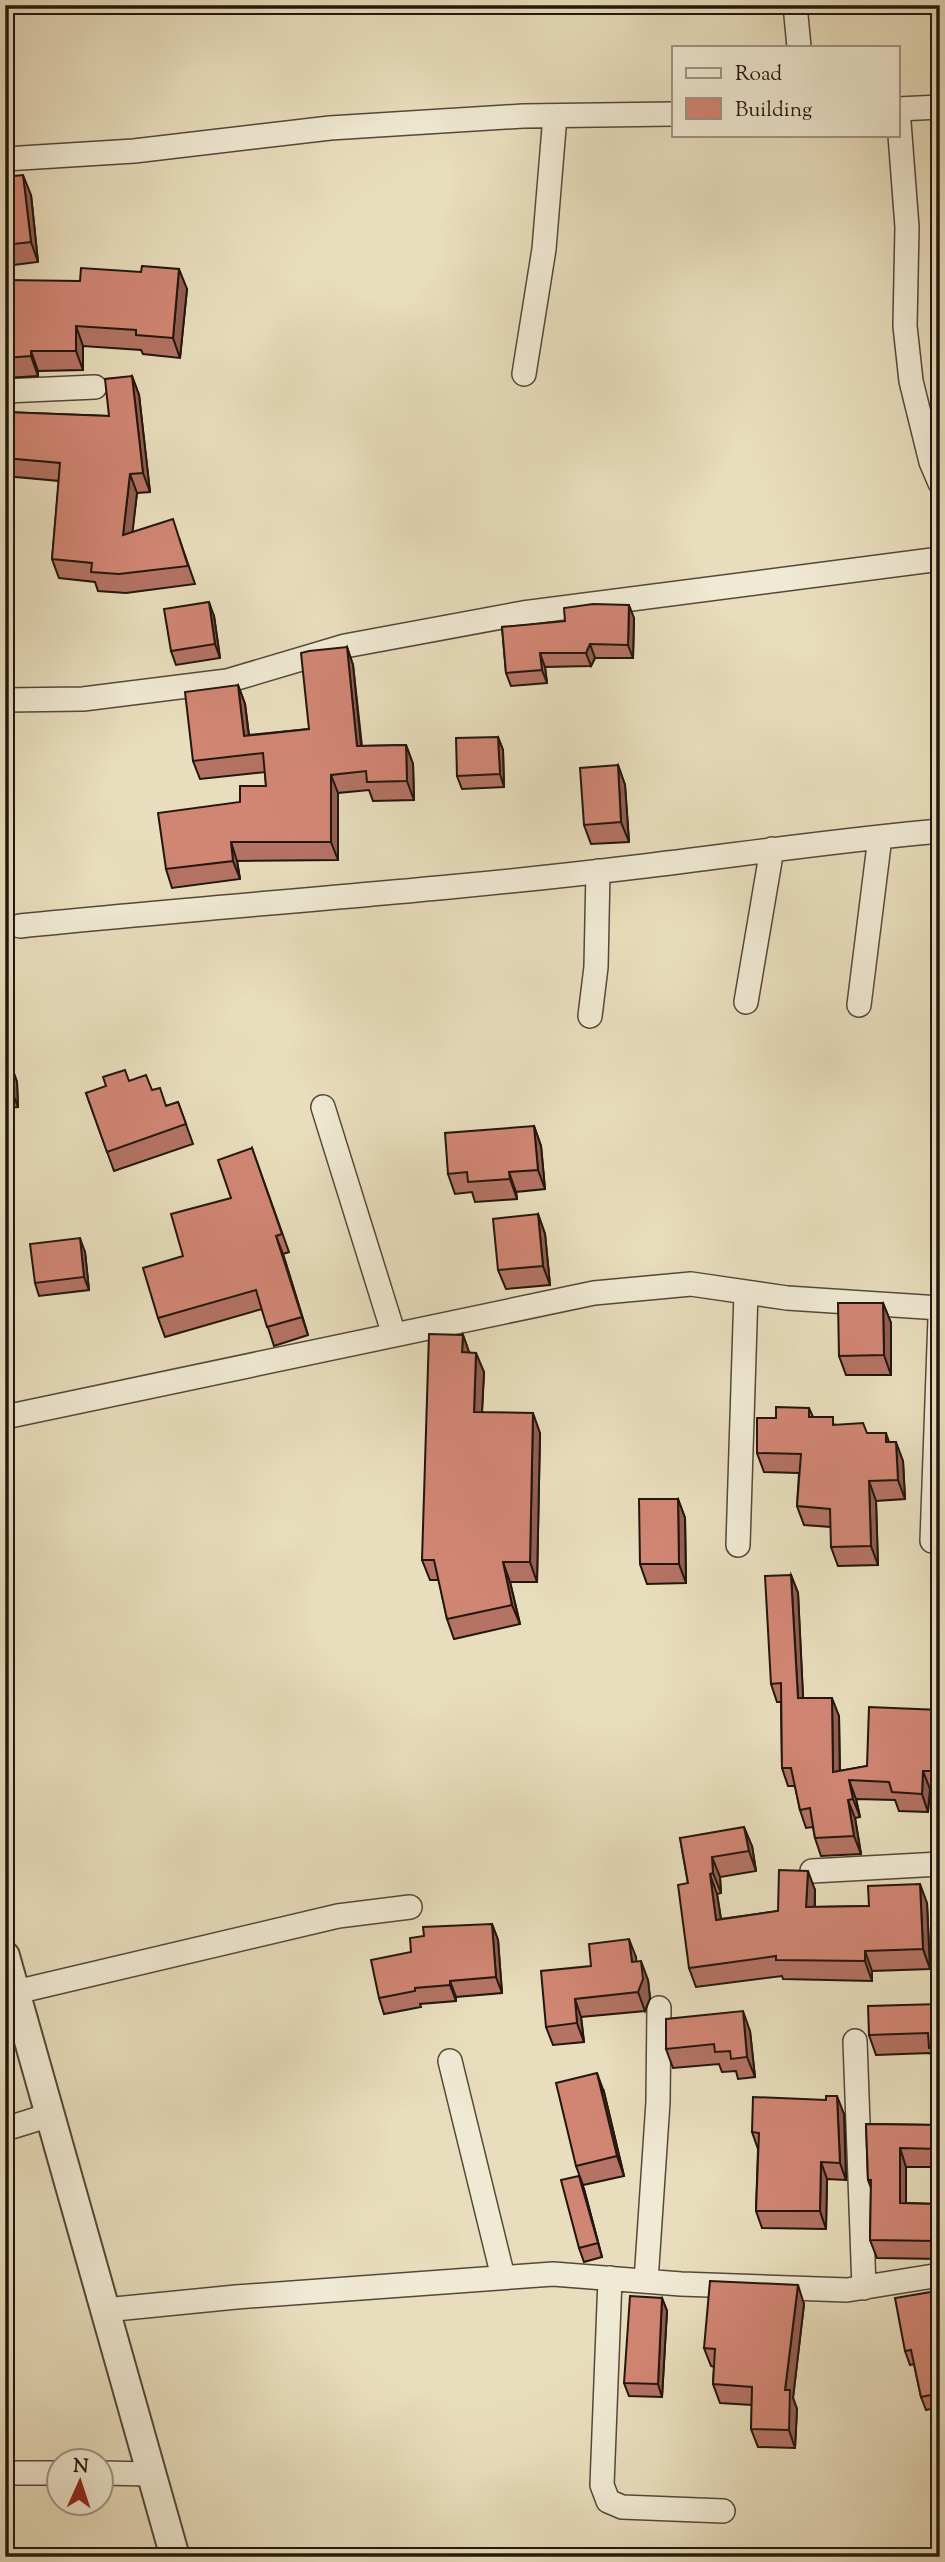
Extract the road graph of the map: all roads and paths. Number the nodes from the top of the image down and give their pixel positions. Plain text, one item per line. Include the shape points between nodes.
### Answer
1 (795, 5) edge
2 (799, 46) edge
3 (940, 107) edge
4 (900, 109) edge
5 (672, 114) edge
6 (555, 116) junction
7 (900, 135) edge
8 (5, 159) edge
9 (524, 374) dead end
10 (95, 387) dead end
11 (5, 391) edge
12 (940, 483) edge
13 (940, 559) edge
14 (5, 700) edge
15 (940, 831) edge
16 (880, 837) junction
17 (772, 849) junction
18 (598, 871) junction
19 (20, 926) dead end
20 (746, 1002) dead end
21 (859, 1004) dead end
22 (590, 1016) dead end
23 (323, 1107) dead end
24 (746, 1292) junction
25 (940, 1308) edge
26 (940, 1318) edge
27 (394, 1335) junction
28 (5, 1417) edge
29 (932, 1541) dead end
30 (738, 1545) dead end
31 (940, 1864) edge
32 (812, 1871) dead end
33 (410, 1908) dead end
34 (5, 1956) edge
35 (16, 1992) junction
36 (659, 2008) dead end
37 (855, 2041) dead end
38 (450, 2061) dead end
39 (50, 2115) junction
40 (5, 2129) edge
41 (940, 2275) edge
42 (503, 2277) junction
43 (610, 2278) junction
44 (646, 2281) junction
45 (864, 2288) junction
46 (105, 2310) junction
47 (5, 2473) edge
48 (46, 2473) edge
49 (116, 2473) edge
50 (152, 2474) junction
51 (723, 2511) dead end
52 (175, 2557) edge

1 - 2 street
3 - 4 street
5 - 6 street
6 - 8 street via 330,128 134,151
6 - 9 street via 544,248
7 - 12 street via 907,228 905,326 911,381
10 - 11 street
13 - 14 street via 523,613 345,646 227,681 83,699
15 - 16 street
16 - 17 street
16 - 21 street
17 - 18 street
17 - 20 street
18 - 19 street
18 - 22 street
23 - 27 street
24 - 25 street
24 - 27 street via 691,1284 594,1293
24 - 30 street
26 - 29 street
27 - 28 street
31 - 32 street
33 - 35 street via 338,1916
34 - 35 street
35 - 39 street
36 - 44 street
37 - 45 street
38 - 42 street
39 - 40 street
39 - 46 street
41 - 45 street
42 - 43 street
42 - 46 street
43 - 44 street
43 - 51 street via 602,2485 608,2501 622,2507
44 - 45 street
46 - 50 street
47 - 48 street
49 - 50 street
50 - 52 street

